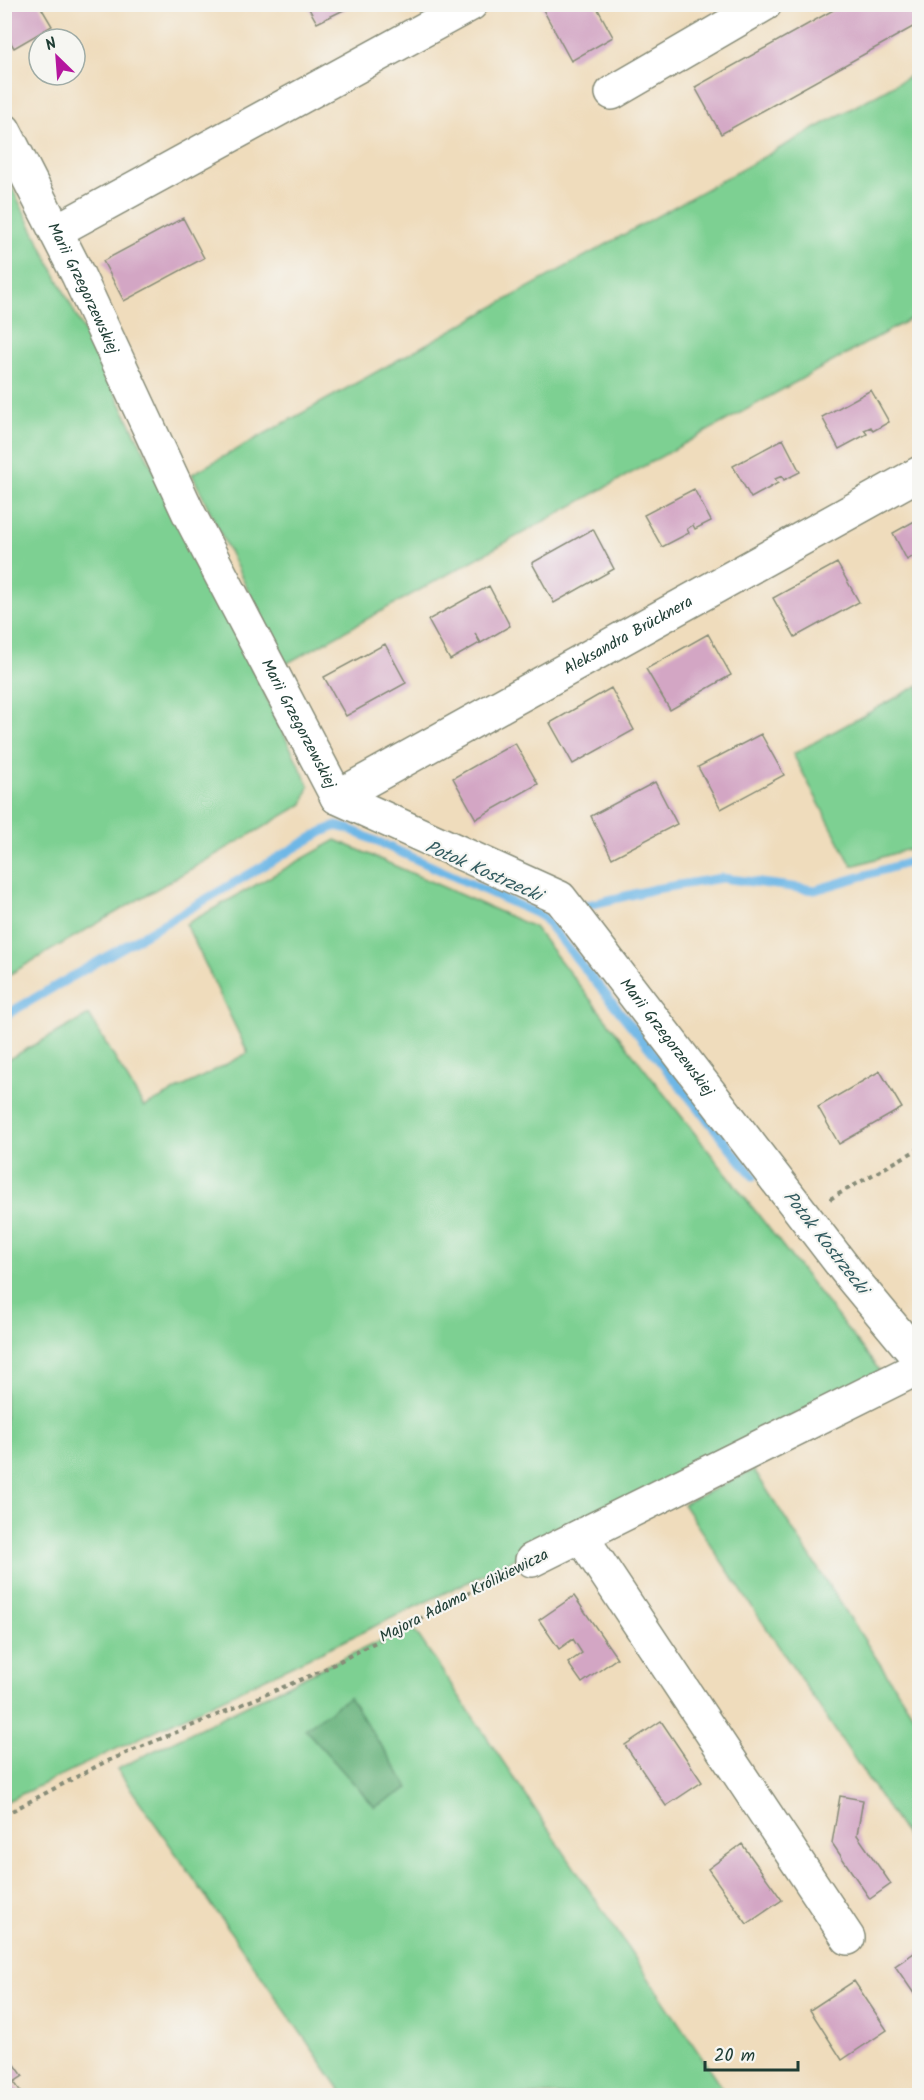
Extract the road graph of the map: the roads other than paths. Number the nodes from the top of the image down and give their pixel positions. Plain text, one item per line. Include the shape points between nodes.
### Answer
1 (471, 4) edge
2 (765, 4) edge
3 (612, 93) dead end
4 (4, 130) edge
5 (56, 231) junction
6 (920, 472) edge
7 (337, 797) junction
8 (920, 1360) edge
9 (920, 1367) edge
10 (581, 1536) junction
11 (532, 1560) road end
12 (848, 1938) dead end

1 - 5 street
2 - 3 street
4 - 5 street, Marii Grzegorzewskiej
5 - 7 street, Marii Grzegorzewskiej via 188,512
6 - 7 street, Aleksandra Brücknera
7 - 8 street, Marii Grzegorzewskiej via 560,898
9 - 10 street, Majora Adama Królikiewicza
10 - 11 street, Majora Adama Królikiewicza
10 - 12 street

